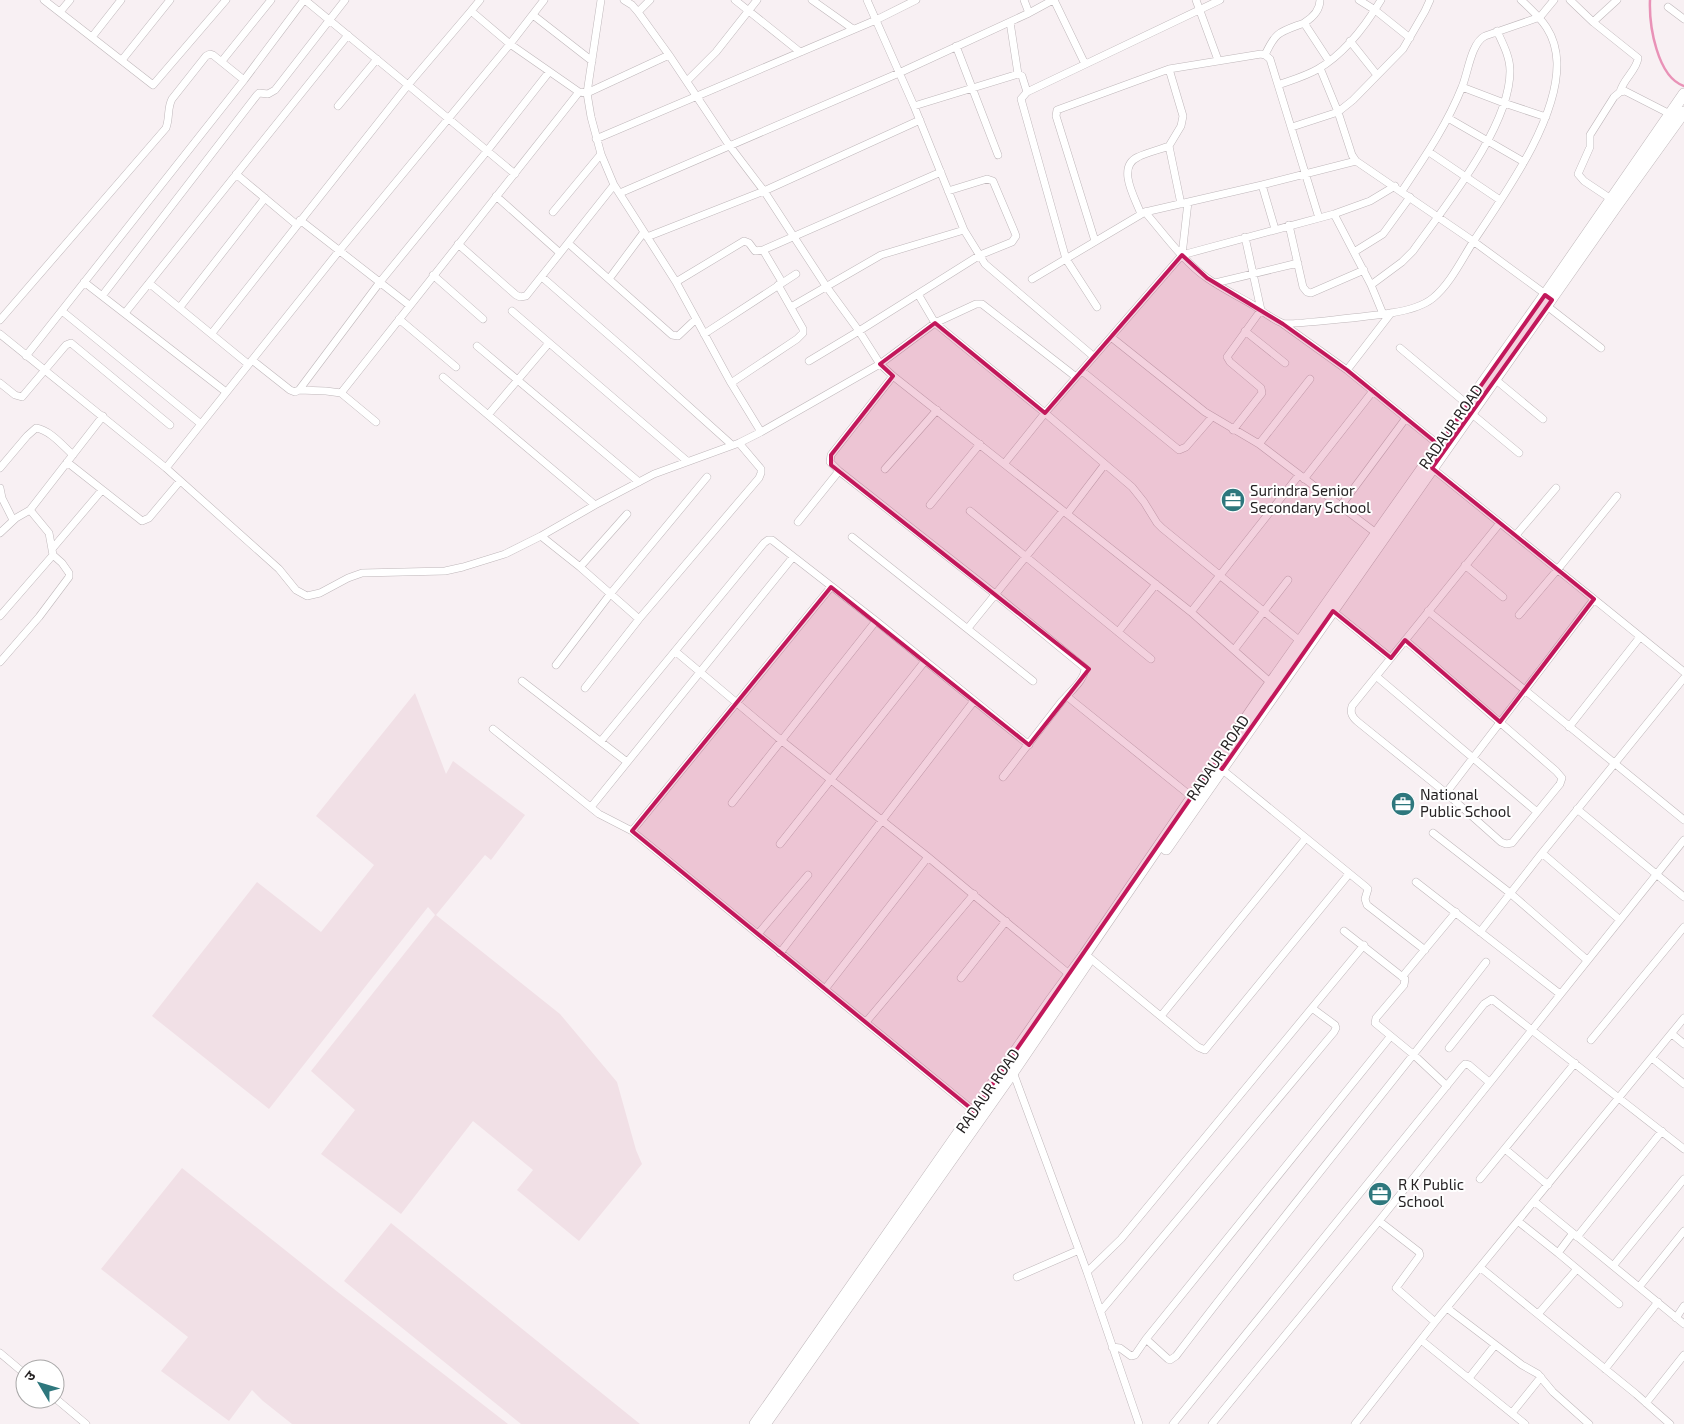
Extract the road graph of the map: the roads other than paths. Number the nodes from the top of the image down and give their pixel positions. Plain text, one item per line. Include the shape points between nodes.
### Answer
1 (44, 0) edge
2 (70, 0) edge
3 (121, 0) edge
4 (170, 0) edge
5 (226, 0) edge
6 (271, 0) edge
7 (304, 0) edge
8 (345, 0) edge
9 (480, 0) edge
10 (544, 0) edge
11 (601, 0) edge
12 (624, 0) edge
13 (650, 0) edge
14 (735, 0) edge
15 (757, 0) edge
16 (812, 0) edge
17 (867, 0) edge
18 (916, 0) edge
19 (1024, 0) edge
20 (1054, 0) edge
21 (1196, 0) edge
22 (1220, 0) edge
23 (1320, 0) edge
24 (1359, 0) edge
25 (1381, 0) edge
26 (1430, 0) edge
27 (1520, 0) edge
28 (1554, 0) edge
29 (1570, 0) edge
30 (1617, 0) edge
31 (822, 3) edge
32 (1668, 7) dead end
33 (1200, 10) junction
34 (1375, 10) junction
35 (471, 11) junction
36 (748, 11) junction
37 (60, 12) junction
38 (638, 12) junction
39 (1029, 13) junction
40 (533, 15) junction
41 (1540, 17) junction
42 (1684, 19) edge
43 (329, 20) junction
44 (876, 20) junction
45 (1010, 22) junction
46 (1593, 22) junction
47 (1304, 23) junction
48 (853, 30) junction
49 (1497, 31) junction
50 (348, 35) junction
51 (92, 37) junction
52 (1410, 38) junction
53 (1350, 41) junction
54 (510, 44) junction
55 (956, 46) junction
56 (800, 52) junction
57 (669, 55) junction
58 (1265, 55) junction
59 (378, 59) junction
60 (122, 60) junction
61 (1218, 60) junction
62 (222, 61) junction
63 (592, 61) junction
64 (1329, 61) junction
65 (1085, 64) junction
66 (1320, 68) junction
67 (1169, 69) junction
68 (549, 72) junction
69 (899, 73) junction
70 (1018, 74) junction
71 (1377, 75) junction
72 (244, 80) junction
73 (687, 82) junction
74 (408, 84) junction
75 (1278, 84) junction
76 (1462, 87) junction
77 (973, 88) junction
78 (579, 92) junction
79 (1027, 92) junction
80 (1620, 92) junction
81 (587, 93) junction
82 (1683, 95) edge
83 (697, 96) junction
84 (1504, 104) junction
85 (338, 106) dead end
86 (914, 106) junction
87 (1338, 112) junction
88 (1684, 112) edge
89 (1670, 114) junction
90 (1546, 117) junction
91 (447, 118) junction
92 (1448, 118) junction
93 (920, 120) junction
94 (1292, 127) junction
95 (596, 139) junction
96 (1488, 140) junction
97 (729, 145) junction
98 (1169, 146) junction
99 (487, 151) junction
100 (1429, 152) junction
101 (601, 154) junction
102 (998, 155) dead end
103 (1356, 161) junction
104 (1524, 162) junction
105 (942, 172) junction
106 (1306, 173) junction
107 (236, 174) junction
108 (515, 174) junction
109 (1465, 176) junction
110 (614, 185) junction
111 (1262, 185) junction
112 (1398, 189) junction
113 (764, 191) junction
114 (948, 191) junction
115 (620, 193) junction
116 (496, 196) junction
117 (1410, 197) junction
118 (265, 198) junction
119 (1611, 199) junction
120 (1500, 200) junction
121 (1185, 203) junction
122 (553, 212) dead end
123 (1143, 213) junction
124 (1334, 214) junction
125 (1438, 216) junction
126 (1319, 218) junction
127 (299, 223) junction
128 (1289, 225) junction
129 (1275, 229) junction
130 (964, 230) junction
131 (646, 235) junction
132 (793, 236) junction
133 (1245, 237) junction
134 (1095, 241) junction
135 (1474, 241) junction
136 (568, 243) junction
137 (458, 244) junction
138 (763, 250) junction
139 (339, 251) junction
140 (1354, 252) junction
141 (560, 253) junction
142 (980, 255) junction
143 (1182, 255) junction
144 (1066, 259) junction
145 (1298, 263) junction
146 (1364, 270) junction
147 (796, 274) dead end
148 (1254, 274) junction
149 (433, 275) junction
150 (542, 277) junction
151 (609, 279) junction
152 (1032, 279) dead end
153 (84, 282) junction
154 (380, 282) junction
155 (676, 282) junction
156 (149, 283) junction
157 (1215, 283) junction
158 (780, 284) junction
159 (1371, 285) junction
160 (826, 286) junction
161 (918, 294) junction
162 (102, 296) junction
163 (1548, 300) junction
164 (410, 305) junction
165 (180, 307) junction
166 (791, 308) junction
167 (1097, 308) dead end
168 (1261, 310) junction
169 (62, 311) junction
170 (512, 311) dead end
171 (125, 313) junction
172 (1392, 313) junction
173 (1383, 314) junction
174 (483, 318) dead end
175 (399, 319) junction
176 (696, 319) junction
177 (0, 320) edge
178 (935, 323) junction
179 (1283, 324) junction
180 (860, 331) junction
181 (1245, 331) junction
182 (212, 333) junction
183 (0, 334) edge
184 (704, 334) junction
185 (1111, 337) junction
186 (549, 342) junction
187 (477, 346) dead end
188 (1400, 348) dead end
189 (1601, 348) dead end
190 (26, 356) junction
191 (1093, 356) junction
192 (809, 360) dead end
193 (250, 362) junction
194 (1285, 363) dead end
195 (880, 364) junction
196 (456, 367) dead end
197 (45, 370) junction
198 (1346, 370) junction
199 (1082, 371) junction
200 (893, 376) junction
201 (443, 377) dead end
202 (1076, 377) junction
203 (1310, 379) dead end
204 (518, 380) junction
205 (1496, 380) junction
206 (731, 382) junction
207 (0, 383) edge
208 (299, 390) junction
209 (1373, 391) junction
210 (226, 392) junction
211 (340, 393) junction
212 (1470, 409) junction
213 (937, 410) junction
214 (1045, 412) junction
215 (488, 415) junction
216 (103, 416) junction
217 (1212, 417) junction
218 (1406, 418) junction
219 (1543, 419) dead end
220 (376, 422) dead end
221 (201, 424) junction
222 (170, 425) dead end
223 (1233, 430) junction
224 (761, 432) junction
225 (735, 444) junction
226 (980, 444) junction
227 (1259, 444) junction
228 (1439, 445) junction
229 (1519, 453) dead end
230 (73, 454) junction
231 (687, 461) junction
232 (67, 462) junction
233 (1004, 464) junction
234 (1105, 464) junction
235 (0, 468) edge
236 (166, 468) junction
237 (1432, 468) junction
238 (885, 470) dead end
239 (839, 471) junction
240 (707, 477) dead end
241 (1302, 477) junction
242 (180, 481) junction
243 (639, 482) junction
244 (0, 488) edge
245 (1556, 488) dead end
246 (102, 490) junction
247 (1616, 496) dead end
248 (595, 505) junction
249 (930, 506) dead end
250 (1340, 507) junction
251 (30, 510) junction
252 (970, 511) dead end
253 (1065, 513) junction
254 (628, 514) dead end
255 (13, 520) junction
256 (798, 522) dead end
257 (1500, 522) junction
258 (0, 533) edge
259 (1376, 533) junction
260 (1516, 535) junction
261 (541, 536) junction
262 (852, 537) dead end
263 (53, 552) junction
264 (1026, 556) junction
265 (793, 557) junction
266 (1465, 565) junction
267 (580, 568) junction
268 (1558, 569) junction
269 (1220, 575) junction
270 (1288, 580) dead end
271 (1156, 584) junction
272 (830, 587) junction
273 (611, 593) junction
274 (995, 594) junction
275 (1504, 597) dead end
276 (1594, 599) junction
277 (1264, 611) junction
278 (1333, 611) junction
279 (1428, 611) junction
280 (1191, 612) junction
281 (1519, 615) dead end
282 (0, 616) edge
283 (640, 619) junction
284 (876, 621) junction
285 (968, 628) junction
286 (1118, 632) junction
287 (1640, 637) junction
288 (1405, 640) junction
289 (1300, 641) junction
290 (1234, 650) junction
291 (675, 651) junction
292 (1390, 658) junction
293 (1150, 659) dead end
294 (925, 661) junction
295 (0, 662) edge
296 (556, 665) dead end
297 (1684, 672) edge
298 (700, 674) junction
299 (1376, 676) junction
300 (1684, 678) edge
301 (522, 681) dead end
302 (1033, 681) dead end
303 (1271, 683) junction
304 (585, 688) dead end
305 (1525, 692) junction
306 (1065, 698) junction
307 (974, 701) junction
308 (736, 703) junction
309 (1500, 722) junction
310 (1569, 727) junction
311 (493, 729) dead end
312 (601, 741) junction
313 (782, 741) junction
314 (1028, 745) junction
315 (1473, 758) junction
316 (627, 762) junction
317 (1614, 764) junction
318 (1219, 766) junction
319 (1003, 778) dead end
320 (831, 780) junction
321 (1446, 793) junction
322 (1192, 797) junction
323 (732, 803) dead end
324 (591, 808) junction
325 (1577, 809) junction
326 (1537, 812) junction
327 (881, 820) junction
328 (1684, 820) edge
329 (632, 832) junction
330 (1433, 833) dead end
331 (1306, 838) junction
332 (1684, 840) edge
333 (780, 844) dead end
334 (1542, 853) junction
335 (928, 857) junction
336 (1349, 874) junction
337 (1656, 874) junction
338 (808, 875) dead end
339 (1416, 882) dead end
340 (1510, 893) junction
341 (974, 894) junction
342 (1684, 897) edge
343 (1456, 912) junction
344 (1620, 920) junction
345 (1006, 921) junction
346 (1684, 927) edge
347 (1344, 930) dead end
348 (1480, 932) junction
349 (758, 934) junction
350 (1364, 946) junction
351 (1425, 950) junction
352 (780, 952) junction
353 (1090, 958) junction
354 (1587, 960) junction
355 (1486, 962) dead end
356 (1069, 974) junction
357 (1402, 977) junction
358 (961, 978) dead end
359 (825, 989) junction
360 (1560, 994) junction
361 (1312, 1008) junction
362 (1161, 1016) junction
363 (1684, 1018) edge
364 (866, 1022) junction
365 (1532, 1029) junction
366 (1672, 1034) junction
367 (1390, 1037) junction
368 (1591, 1040) dead end
369 (1684, 1044) edge
370 (1449, 1048) dead end
371 (1414, 1055) junction
372 (1652, 1058) junction
373 (1575, 1063) junction
374 (1013, 1072) junction
375 (1489, 1082) junction
376 (1684, 1084) edge
377 (1446, 1086) junction
378 (1620, 1099) junction
379 (974, 1111) junction
380 (1662, 1131) junction
381 (1684, 1148) edge
382 (1505, 1149) junction
383 (1480, 1179) dead end
384 (1684, 1180) edge
385 (1548, 1185) junction
386 (1535, 1202) junction
387 (1379, 1220) junction
388 (1519, 1222) junction
389 (1684, 1231) edge
390 (1575, 1235) junction
391 (1079, 1250) junction
392 (1558, 1253) junction
393 (1614, 1266) junction
394 (1481, 1268) junction
395 (1577, 1269) junction
396 (1087, 1272) junction
397 (1017, 1277) dead end
398 (1639, 1287) junction
399 (1658, 1302) junction
400 (1619, 1304) dead end
401 (1684, 1306) edge
402 (1447, 1308) junction
403 (1101, 1311) junction
404 (1538, 1313) junction
405 (1676, 1318) junction
406 (1435, 1322) junction
407 (1684, 1324) edge
408 (1146, 1339) junction
409 (1421, 1340) junction
410 (1495, 1345) junction
411 (1112, 1347) junction
412 (0, 1354) edge
413 (1684, 1355) edge
414 (15, 1366) edge
415 (1605, 1369) junction
416 (1541, 1377) junction
417 (1469, 1378) junction
418 (1646, 1403) junction
419 (65, 1406) edge
420 (1512, 1413) junction
421 (86, 1424) edge
422 (755, 1424) edge
423 (765, 1424) edge
424 (1139, 1424) edge
425 (1172, 1424) edge
426 (1212, 1424) edge
427 (1355, 1424) edge
428 (1525, 1424) edge
429 (1589, 1424) edge
430 (1670, 1424) edge

1 - 37 street
2 - 37 street
3 - 51 street
4 - 60 street
5 - 60 street via 154,85
6 - 62 street
7 - 43 street
7 - 72 street
8 - 43 street
9 - 35 street
10 - 40 street
11 - 63 street
12 - 38 street
13 - 38 street
14 - 36 street
15 - 36 street
16 - 31 street
17 - 44 street
18 - 44 street
19 - 39 street
20 - 39 street
20 - 65 street
21 - 33 street
22 - 33 street
23 - 47 street via 1316,13
24 - 34 street
25 - 34 street
26 - 52 street
27 - 41 street
28 - 41 street
29 - 46 street
30 - 46 street
31 - 48 street
32 - 42 street
33 - 61 street
33 - 65 street
34 - 52 street
34 - 53 street
35 - 54 street
35 - 74 street
36 - 56 street
36 - 73 street
37 - 51 street
38 - 57 street
39 - 45 street
40 - 54 street
40 - 63 street
41 - 49 street
41 - 90 street via 1552,38 1557,63
43 - 50 street
43 - 162 street via 275,90 257,95
44 - 48 street
44 - 69 street
45 - 55 street
45 - 70 street
46 - 80 street via 1638,58
47 - 58 street via 1276,35
47 - 64 street
48 - 56 street
49 - 76 street via 1478,41
49 - 84 street via 1509,64 1510,79
50 - 59 street
50 - 107 street
51 - 60 street
52 - 71 street
53 - 64 street
53 - 71 street
54 - 68 street
54 - 91 street
55 - 69 street
55 - 77 street
56 - 83 street
57 - 73 street
57 - 81 street
58 - 61 street
58 - 75 street via 1270,59
59 - 74 street
59 - 85 street
61 - 67 street
62 - 72 street
62 - 177 street via 213,54 206,56 172,99 166,128
63 - 81 street
64 - 66 street
65 - 79 street
66 - 75 street
66 - 87 street
67 - 98 street via 1183,116
67 - 134 street via 1056,113
68 - 78 street
68 - 99 street
69 - 86 street
69 - 97 street
70 - 77 street
70 - 79 street via 1022,76
71 - 87 street
72 - 153 street
73 - 83 street
74 - 91 street
74 - 127 street
75 - 94 street
76 - 84 street
76 - 92 street
77 - 86 street
77 - 102 street
78 - 81 street
78 - 108 street
79 - 144 street via 1021,99 1022,104
80 - 89 street via 1631,93
80 - 119 street via 1590,135 1590,147 1578,174
81 - 95 street
82 - 89 main road, RADAUR ROAD
83 - 95 street
83 - 97 street
84 - 90 street
84 - 96 street
86 - 93 street
87 - 94 street
87 - 103 street
88 - 163 main road, RADAUR ROAD
89 - 119 main road, RADAUR ROAD
90 - 104 street
91 - 99 street
91 - 139 street
92 - 96 street
92 - 100 street
93 - 105 street
93 - 113 street
94 - 106 street
95 - 101 street
96 - 104 street
96 - 109 street
97 - 113 street
97 - 115 street
98 - 121 street
98 - 123 street via 1138,157 1127,170 1129,183
99 - 108 street
99 - 154 street
100 - 109 street
100 - 112 street
101 - 110 street
101 - 122 street
103 - 106 street
103 - 112 street
104 - 120 street
105 - 114 street
105 - 132 street
106 - 111 street
106 - 126 street
107 - 118 street
107 - 156 street
108 - 116 street
109 - 120 street
109 - 125 street
110 - 115 street
110 - 136 street
111 - 121 street
111 - 129 street
112 - 117 street
112 - 124 street
113 - 131 street
113 - 132 street
114 - 130 street
114 - 142 street via 986,179 996,184 1016,236 1012,242
115 - 131 street
116 - 137 street
116 - 141 street
117 - 125 street
117 - 140 street via 1383,234
118 - 127 street
118 - 165 street
119 - 163 main road, RADAUR ROAD
120 - 135 street
121 - 123 street
121 - 143 street
123 - 134 street
123 - 143 street
124 - 126 street
124 - 140 street
125 - 135 street
125 - 159 street via 1409,256
126 - 128 street
127 - 139 street
127 - 182 street
128 - 129 street
128 - 145 street
129 - 133 street
130 - 142 street
130 - 160 street via 881,255
131 - 151 street
131 - 155 street
132 - 138 street
132 - 160 street
133 - 143 street
133 - 148 street
134 - 144 street
135 - 163 street
135 - 172 street via 1433,298 1424,304
136 - 141 street
136 - 151 street
137 - 149 street
137 - 150 street via 520,297 526,296
138 - 155 street via 756,251 744,242
138 - 158 street
139 - 154 street
139 - 193 street
140 - 146 street
141 - 150 street
142 - 161 street
142 - 191 street via 998,276
143 - 157 street
143 - 185 street
144 - 152 street
144 - 167 street
145 - 146 street via 1302,287 1311,293
145 - 148 street
146 - 159 street
147 - 158 street
148 - 157 street
148 - 168 street
149 - 164 street
149 - 174 street
150 - 225 street
151 - 176 street via 672,335 678,336
153 - 162 street
153 - 169 street
154 - 164 street
154 - 208 street
155 - 176 street
156 - 165 street
156 - 171 street
157 - 168 street
158 - 166 street
158 - 184 street
159 - 173 street
160 - 166 street
160 - 180 street
161 - 178 street
161 - 180 street
162 - 171 street
163 - 189 street
163 - 205 main road, RADAUR ROAD
163 - 212 main road, RADAUR ROAD
164 - 175 street
165 - 182 street
166 - 206 street via 802,329 801,337
168 - 179 street
168 - 181 street
169 - 190 street
169 - 221 street
170 - 186 street
171 - 210 street
172 - 173 street
172 - 198 street
173 - 179 street
175 - 196 street
175 - 211 street
176 - 184 street
178 - 195 street
178 - 202 street via 970,306 982,304
178 - 214 street
179 - 198 street
180 - 192 street
180 - 195 street
181 - 194 street
181 - 223 street via 1228,354 1228,360 1261,388 1262,393
182 - 193 street
183 - 190 street
184 - 206 street
185 - 191 street
185 - 217 street
186 - 204 street
186 - 231 street
187 - 204 street
188 - 212 street
190 - 197 street
191 - 199 street
193 - 208 street via 290,390
193 - 210 street
195 - 200 street
195 - 224 street
197 - 207 street via 22,397
197 - 216 street
197 - 222 street via 71,343
198 - 209 street
199 - 202 street
199 - 217 street via 1179,450 1186,447
200 - 213 street
200 - 239 street via 831,456 830,462
201 - 215 street
202 - 214 street
203 - 227 street
204 - 215 street
204 - 243 street
205 - 212 main road, RADAUR ROAD
205 - 219 street
206 - 224 street
208 - 211 street
209 - 218 street
209 - 241 street
210 - 221 street
211 - 220 street
212 - 228 main road, RADAUR ROAD
212 - 229 street
212 - 237 main road, RADAUR ROAD
213 - 226 street
213 - 238 street
214 - 233 street
214 - 234 street
215 - 248 street
216 - 230 street
216 - 236 street
217 - 223 street
218 - 228 street
218 - 250 street
221 - 236 street
223 - 227 street
224 - 225 street
225 - 231 street
225 - 283 street via 762,473
226 - 233 street
226 - 249 street
227 - 241 street
228 - 259 main road, RADAUR ROAD
230 - 232 street
230 - 235 street via 48,433 36,428
231 - 243 street
232 - 246 street
232 - 251 street
233 - 253 street
234 - 253 street
234 - 269 street via 1138,494 1157,523
236 - 242 street
237 - 257 street
237 - 278 main road, RADAUR ROAD
239 - 256 street
239 - 274 street
240 - 273 street
241 - 250 street
241 - 269 street
242 - 246 street via 146,521
242 - 261 street via 279,569 296,590 307,596 362,573 433,572 463,567 505,554
243 - 248 street
244 - 255 street
245 - 260 street
246 - 263 street
247 - 268 street
248 - 261 street
250 - 259 street
251 - 255 street
251 - 263 street via 49,533
252 - 264 street
253 - 264 street
253 - 271 street
254 - 267 street
255 - 258 street
257 - 260 street
257 - 266 street
259 - 289 main road, RADAUR ROAD
260 - 268 street
261 - 267 street
262 - 285 street
263 - 282 street
263 - 295 street via 70,577
264 - 274 street
264 - 286 street
265 - 272 street
265 - 291 street via 768,540
265 - 298 street
266 - 275 street
266 - 279 street
267 - 273 street
268 - 276 street
268 - 281 street
269 - 277 street
269 - 280 street
270 - 277 street
271 - 280 street
271 - 286 street
272 - 284 street
272 - 308 street
273 - 283 street
273 - 296 street
274 - 285 street
274 - 306 street via 1085,668 1083,677
276 - 287 street
276 - 305 street
277 - 289 street
277 - 290 street
278 - 292 street
278 - 318 main road, RADAUR ROAD
279 - 288 street
279 - 305 street
280 - 290 street
283 - 304 street
284 - 294 street
284 - 313 street
285 - 302 street
286 - 293 street
287 - 297 street
287 - 310 street
288 - 292 street
288 - 309 street
289 - 303 main road, RADAUR ROAD
290 - 303 street
291 - 298 street
291 - 312 street
292 - 299 street
294 - 307 street
294 - 320 street
298 - 308 street
298 - 316 street
299 - 315 street
299 - 321 street via 1352,706 1351,715
300 - 317 street
301 - 312 street
303 - 318 main road, RADAUR ROAD
305 - 309 street
305 - 310 street
306 - 314 street
306 - 322 street via 1074,701
307 - 314 street
307 - 327 street
308 - 313 street
308 - 329 street
309 - 315 street
309 - 326 street via 1562,778
310 - 317 street
311 - 324 street
312 - 316 street
313 - 320 street
313 - 323 street
314 - 319 street
315 - 321 street
315 - 326 street
316 - 324 street
317 - 325 street
317 - 328 street
318 - 322 main road, RADAUR ROAD
318 - 331 street
318 - 353 main road, RADAUR ROAD
320 - 327 street
320 - 333 street
321 - 326 street via 1504,843 1512,843
322 - 356 main road, RADAUR ROAD
324 - 329 street
325 - 334 street
325 - 337 street
327 - 335 street
327 - 352 street
329 - 349 street
330 - 340 street
331 - 336 street
331 - 362 street
332 - 337 street
334 - 340 street
334 - 344 street
335 - 341 street
335 - 359 street
336 - 351 street via 1368,890 1367,905
336 - 362 street via 1205,1050
337 - 342 street
337 - 344 street
338 - 349 street
339 - 343 street
340 - 348 street
340 - 354 street
341 - 345 street
341 - 364 street
343 - 348 street
343 - 351 street
344 - 354 street
345 - 356 street
345 - 358 street
346 - 368 street
347 - 350 street
348 - 360 street
349 - 352 street
350 - 357 street
350 - 361 street
351 - 357 street
352 - 359 street
353 - 362 street
353 - 374 main road, RADAUR ROAD
354 - 360 street
355 - 371 street
356 - 379 main road, RADAUR ROAD
357 - 367 street via 1406,979 1404,985 1374,1021
359 - 364 street
360 - 365 street
361 - 396 street via 1121,1239
361 - 403 street via 1335,1026 1334,1032
363 - 366 street
364 - 379 street
365 - 370 street via 1489,999
365 - 373 street
365 - 375 street
366 - 369 street
366 - 372 street
367 - 371 street
367 - 408 street
371 - 377 street
371 - 408 street via 1236,1276 1176,1356 1168,1359
372 - 376 street
372 - 378 street
373 - 378 street
373 - 382 street
374 - 391 street
374 - 423 main road, RADAUR ROAD
375 - 377 street via 1466,1064
375 - 387 street
377 - 425 street
378 - 380 street
378 - 385 street
379 - 422 main road, RADAUR ROAD
380 - 381 street
380 - 390 street
382 - 383 street
382 - 385 street
384 - 393 street
385 - 386 street
386 - 388 street
386 - 390 street
387 - 406 street via 1419,1252 1396,1288
387 - 426 street
388 - 392 street
388 - 394 street
389 - 398 street
390 - 392 street
390 - 393 street
391 - 396 street
391 - 397 street
392 - 395 street
393 - 398 street
394 - 402 street
394 - 404 street
395 - 400 street
395 - 404 street
396 - 403 street
398 - 399 street
399 - 405 street
399 - 415 street
401 - 405 street
402 - 406 street
402 - 410 street
403 - 411 street
404 - 415 street
405 - 407 street
406 - 409 street
408 - 411 street via 1132,1356
409 - 417 street
409 - 427 street
410 - 416 street
410 - 417 street
411 - 424 street
412 - 414 street
413 - 418 street
415 - 418 street
416 - 420 street
416 - 429 street
417 - 420 street
418 - 430 street
419 - 421 street
420 - 428 street

